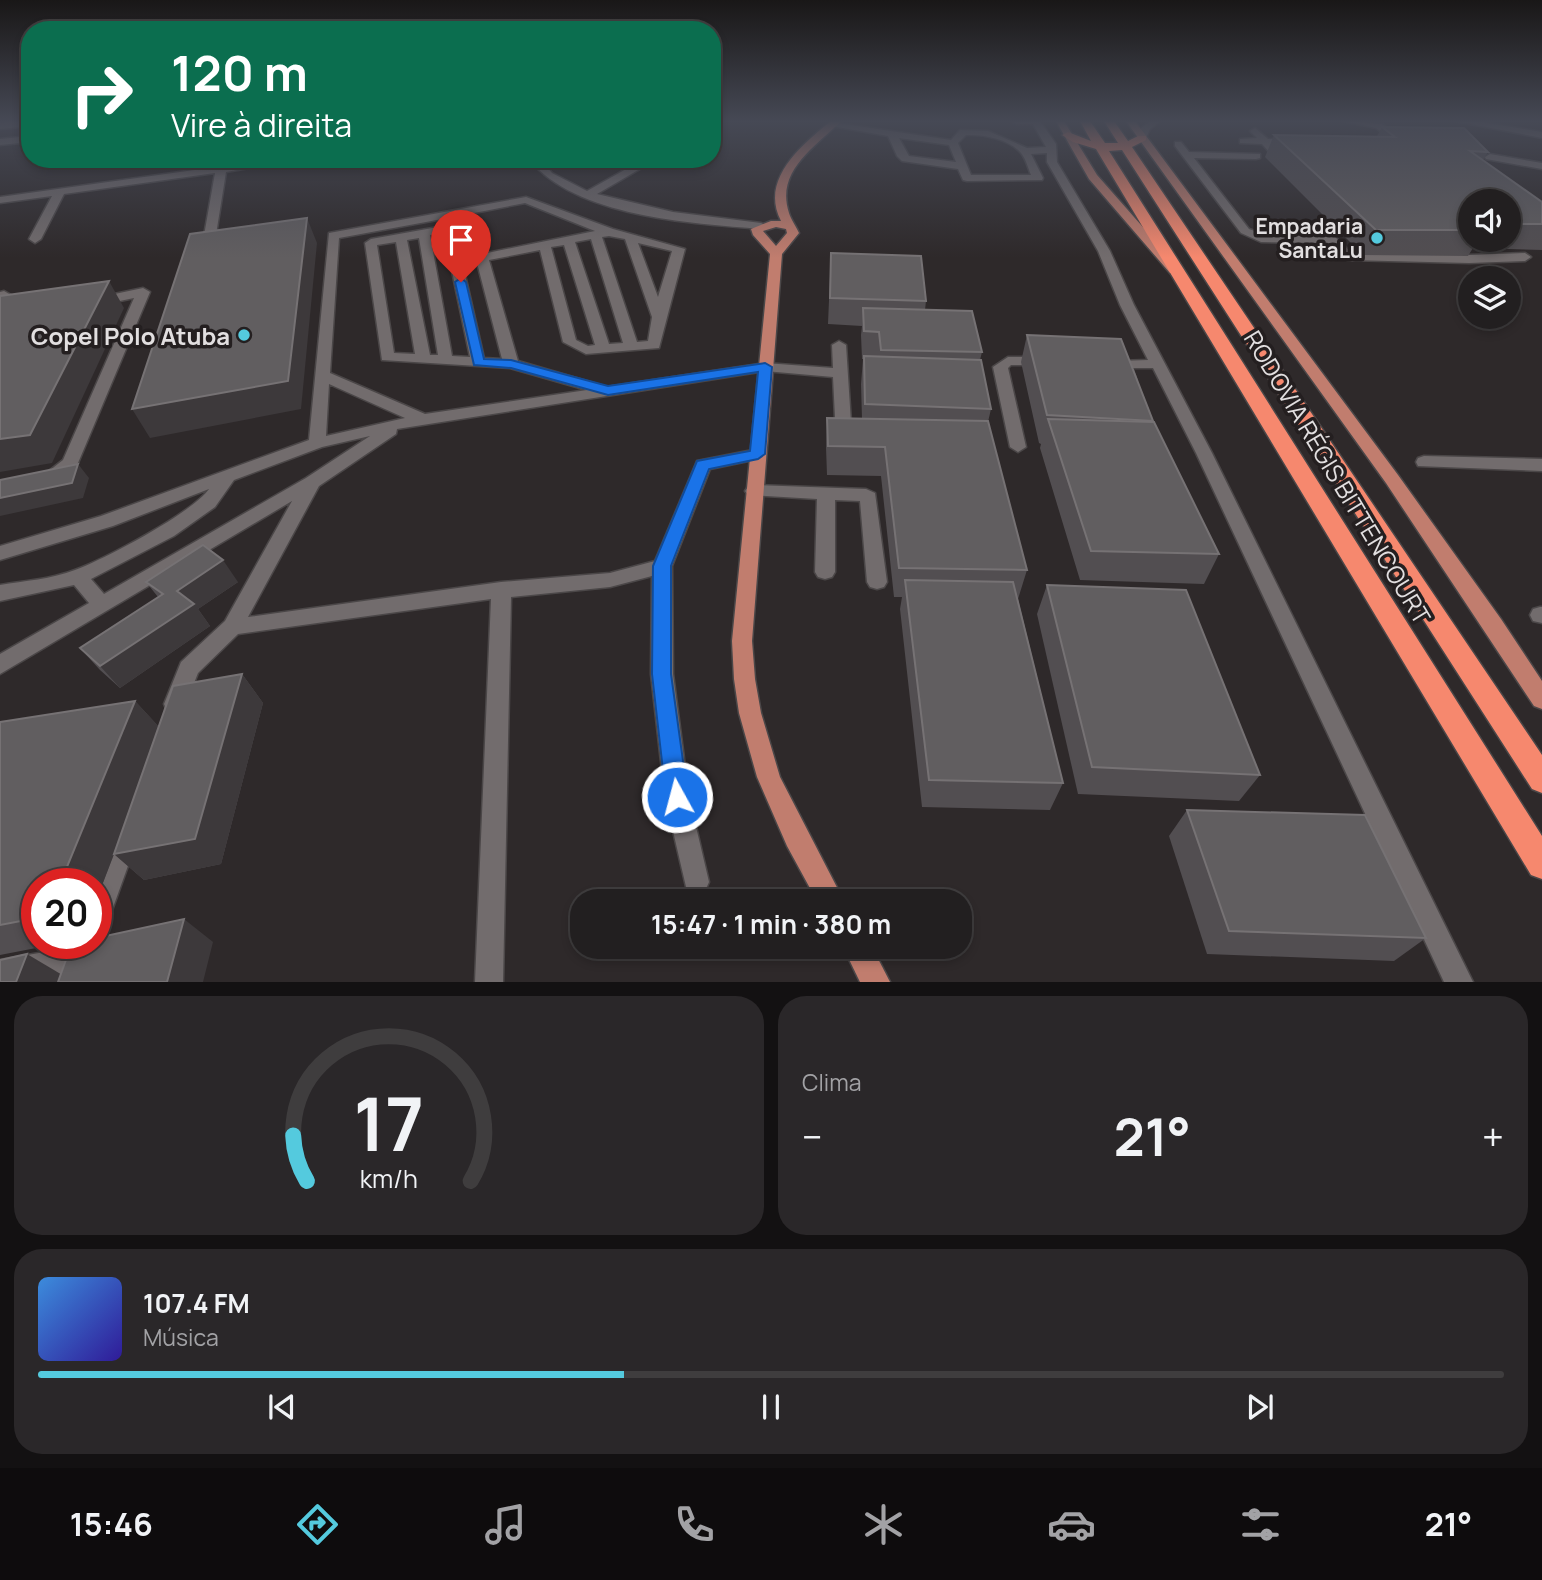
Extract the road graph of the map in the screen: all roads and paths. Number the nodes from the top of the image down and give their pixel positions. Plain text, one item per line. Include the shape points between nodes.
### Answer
1 (962, 166) edge
2 (788, 167) edge
3 (1033, 167) edge
4 (1055, 167) edge
5 (1086, 167) edge
6 (1112, 167) edge
7 (1150, 167) edge
8 (1153, 167) edge
9 (1197, 167) edge
10 (199, 168) edge
11 (221, 168) edge
12 (542, 168) edge
13 (636, 168) edge
14 (60, 192) junction
15 (586, 196) junction
16 (0, 200) edge
17 (782, 211) junction
18 (470, 217) junction
19 (449, 228) junction
20 (761, 230) junction
21 (789, 231) junction
22 (424, 233) junction
23 (602, 233) junction
24 (401, 237) junction
25 (568, 238) junction
26 (629, 238) junction
27 (34, 239) dead end
28 (544, 243) junction
29 (208, 247) edge
30 (776, 253) junction
31 (1525, 257) dead end
32 (481, 258) junction
33 (1186, 282) junction
34 (78, 305) edge
35 (659, 317) junction
36 (839, 345) dead end
37 (631, 346) junction
38 (603, 349) junction
39 (423, 359) junction
40 (446, 361) junction
41 (478, 362) junction
42 (1054, 362) edge
43 (511, 364) junction
44 (1159, 364) junction
45 (765, 367) junction
46 (840, 373) junction
47 (323, 375) junction
48 (608, 390) junction
49 (1134, 399) edge
50 (422, 419) junction
51 (402, 423) junction
52 (844, 438) edge
53 (317, 443) junction
54 (1018, 447) dead end
55 (758, 454) junction
56 (1424, 462) dead end
57 (1542, 465) edge
58 (228, 476) junction
59 (312, 482) junction
60 (33, 485) edge
61 (754, 491) junction
62 (826, 493) junction
63 (0, 553) edge
64 (662, 566) junction
65 (825, 572) dead end
66 (78, 577) junction
67 (877, 582) dead end
68 (500, 590) junction
69 (0, 593) edge
70 (102, 605) junction
71 (232, 627) junction
72 (0, 665) edge
73 (1542, 699) edge
74 (166, 730) edge
75 (1542, 780) edge
76 (133, 818) edge
77 (1542, 864) edge
78 (112, 875) edge
79 (696, 882) dead end
80 (824, 889) edge
81 (81, 959) edge
82 (863, 959) edge
83 (0, 974) edge
84 (489, 982) edge
85 (876, 982) edge
86 (1458, 982) edge

1 - 3 street via 967,178 1038,178
2 - 17 main road
4 - 44 street via 1104,251
5 - 33 main road
6 - 33 highway, RODOVIA RÉGIS BITTENCOURT
7 - 75 highway, RODOVIA RÉGIS BITTENCOURT
8 - 73 main road via 1380,462
9 - 31 street via 1245,231 1261,238 1334,240 1348,256
10 - 14 street
11 - 29 street
12 - 15 street via 552,180
13 - 15 street
14 - 16 street
14 - 27 street
15 - 20 street
17 - 20 main road
17 - 21 main road
18 - 19 street
18 - 23 street via 526,200
18 - 32 street
18 - 47 street via 333,236
19 - 22 street
19 - 41 street
20 - 21 main road via 775,240
20 - 30 main road
21 - 30 main road
22 - 24 street
22 - 40 street
23 - 25 street
23 - 26 street
23 - 37 street
24 - 39 street
24 - 39 street via 371,243 387,357
25 - 28 street
25 - 38 street
26 - 35 street
26 - 35 street via 679,249
28 - 32 street
28 - 38 street via 570,342 586,350
30 - 45 main road
32 - 43 street
33 - 77 highway, RODOVIA RÉGIS BITTENCOURT
34 - 60 street via 143,292 70,463
35 - 37 street via 654,345
36 - 46 street
37 - 38 street
39 - 40 street
40 - 41 street
41 - 43 street
42 - 54 street via 1013,360 1000,367
43 - 48 street
44 - 49 street via 1116,363
44 - 86 street
45 - 46 street
45 - 48 street
45 - 55 main road
46 - 52 street
47 - 50 street
47 - 53 street
48 - 50 street
50 - 51 street
51 - 53 street
51 - 59 street
53 - 58 street
55 - 61 main road
55 - 64 street via 703,465
56 - 57 street
58 - 63 street via 107,521
58 - 66 street via 209,503 167,531
59 - 70 street
59 - 71 street
61 - 62 street
61 - 80 main road via 743,682 751,726 778,804
62 - 65 street
62 - 67 street via 869,497
64 - 68 street via 610,580
64 - 79 street via 662,674 677,797
66 - 69 street
66 - 70 street
68 - 71 street
68 - 84 street
70 - 72 street
71 - 74 street via 189,668
76 - 78 street
81 - 83 street
82 - 85 main road

